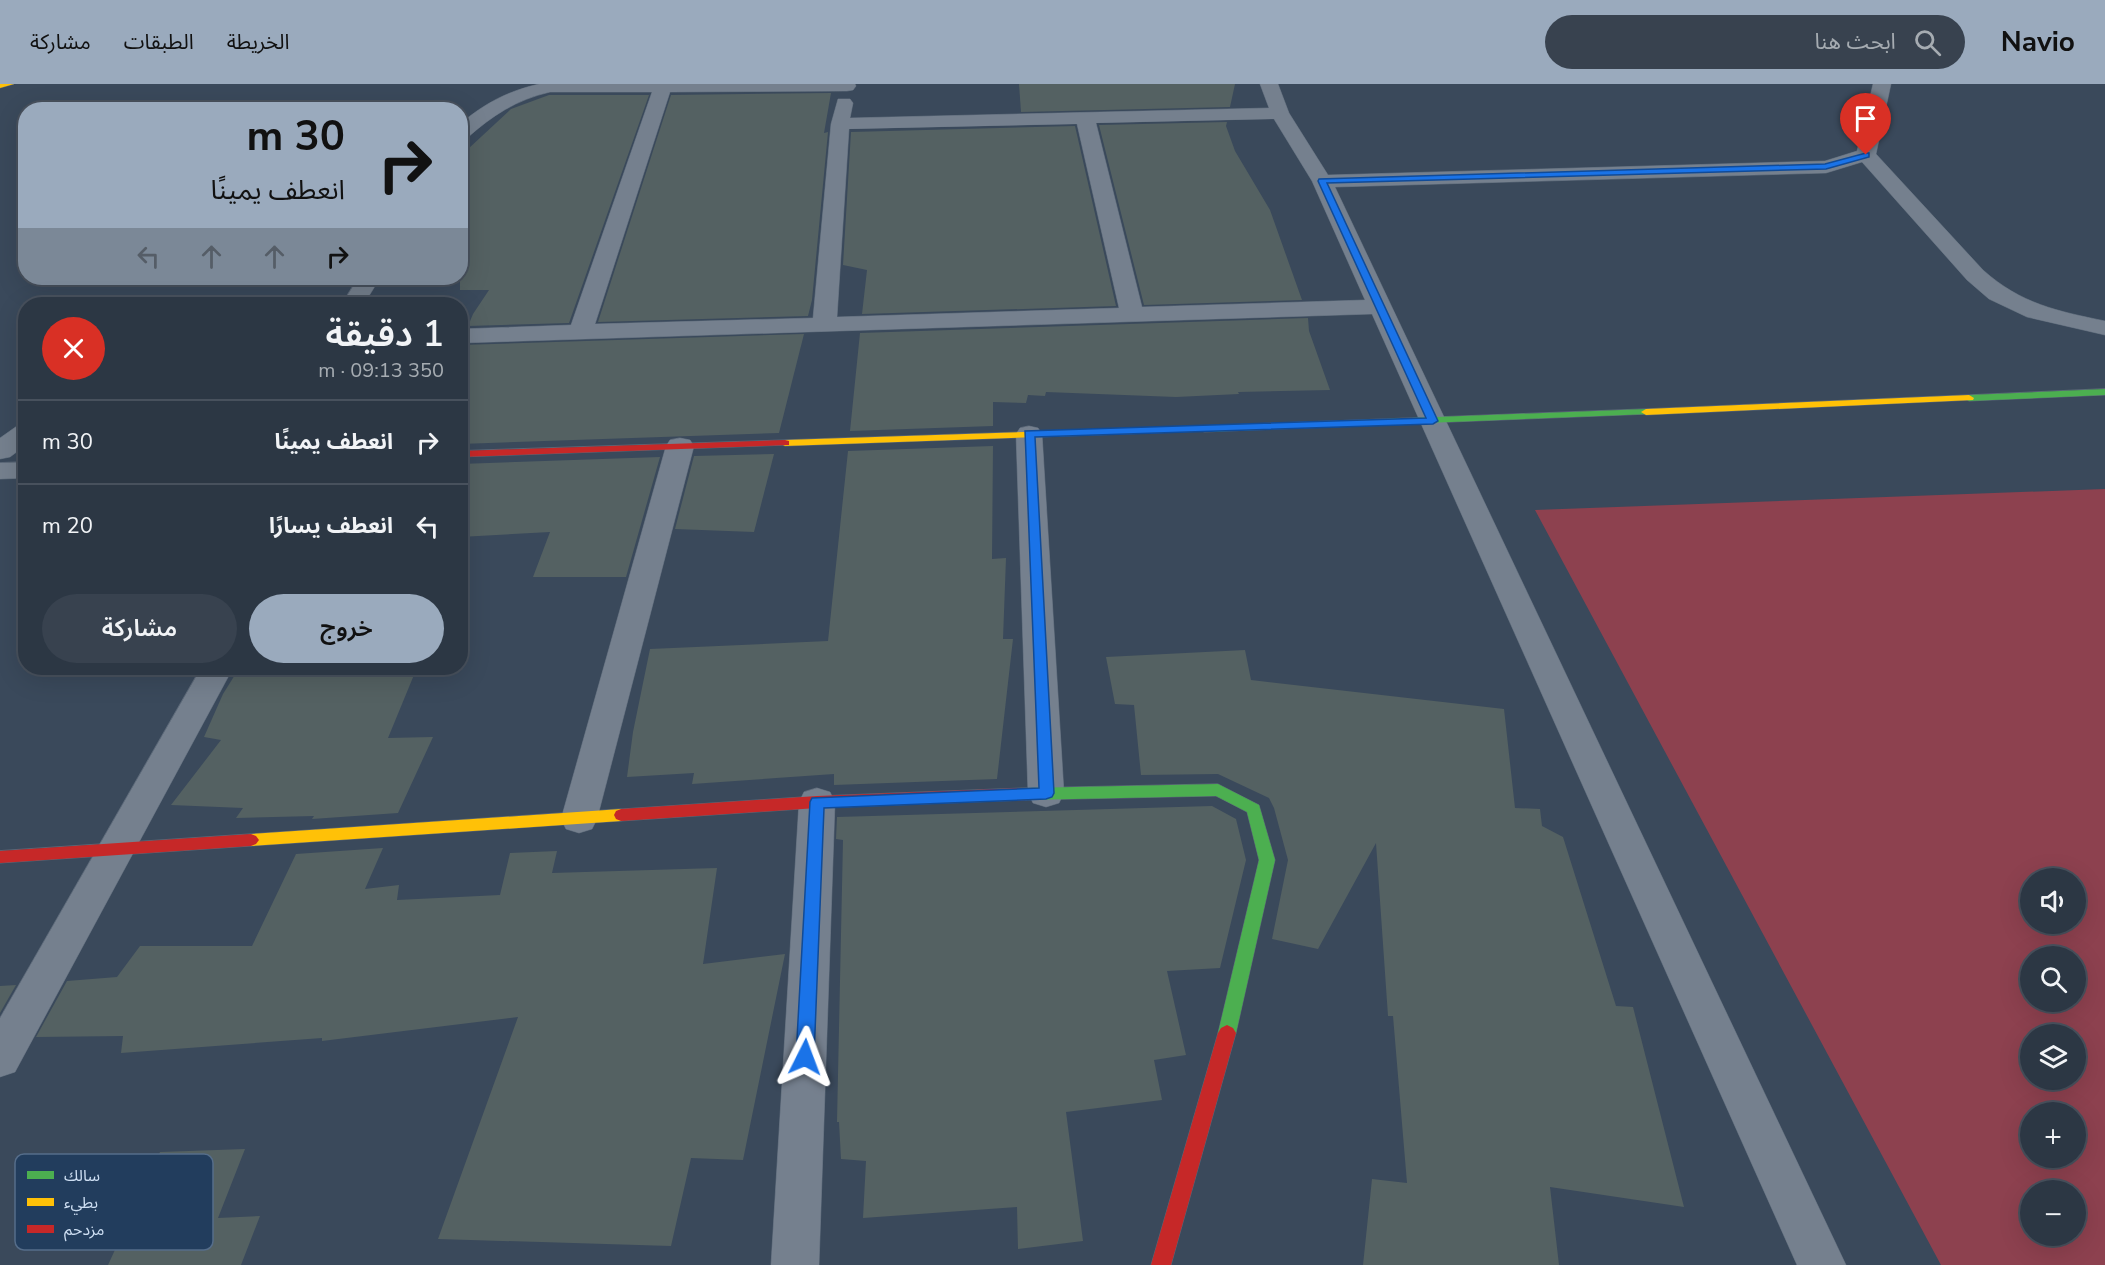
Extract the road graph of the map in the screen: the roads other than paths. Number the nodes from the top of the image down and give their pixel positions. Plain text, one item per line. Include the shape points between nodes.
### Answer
1 (10, 84) edge
2 (1882, 84) edge
3 (847, 85) edge
4 (0, 86) edge
5 (662, 88) junction
6 (1274, 98) edge
7 (1085, 117) junction
8 (840, 124) junction
9 (468, 127) edge
10 (1866, 155) junction
11 (1322, 181) junction
12 (1380, 307) junction
13 (1132, 315) junction
14 (824, 325) junction
15 (2105, 328) edge
16 (580, 333) junction
17 (468, 336) edge
18 (2105, 392) edge
19 (1433, 421) junction
20 (1029, 434) junction
21 (18, 438) edge
22 (680, 446) junction
23 (0, 451) edge
24 (468, 454) edge
25 (18, 470) edge
26 (0, 471) edge
27 (213, 675) edge
28 (1046, 793) junction
29 (817, 802) junction
30 (579, 819) junction
31 (115, 851) junction
32 (0, 856) edge
33 (0, 1058) edge
34 (795, 1265) edge
35 (1161, 1265) edge
36 (1822, 1265) edge

1 - 4 street
2 - 10 street
3 - 5 street
3 - 8 street
5 - 9 street via 550,87 519,93 493,105
5 - 16 street
6 - 7 street
6 - 11 street
7 - 8 street
7 - 13 street
8 - 14 street
10 - 11 street via 1826,167
10 - 15 street via 1994,292 2013,304
11 - 12 street
12 - 13 street
12 - 19 street
13 - 14 street
14 - 16 street
16 - 17 street
18 - 19 street
19 - 20 street
19 - 36 street
20 - 22 street
20 - 28 street
21 - 23 street
22 - 24 street
22 - 30 street
25 - 26 street
27 - 31 street
28 - 29 street
28 - 35 street via 1218,790 1254,809 1267,860 1231,1021
29 - 30 street
29 - 34 street
30 - 31 street
31 - 32 street
31 - 33 street

